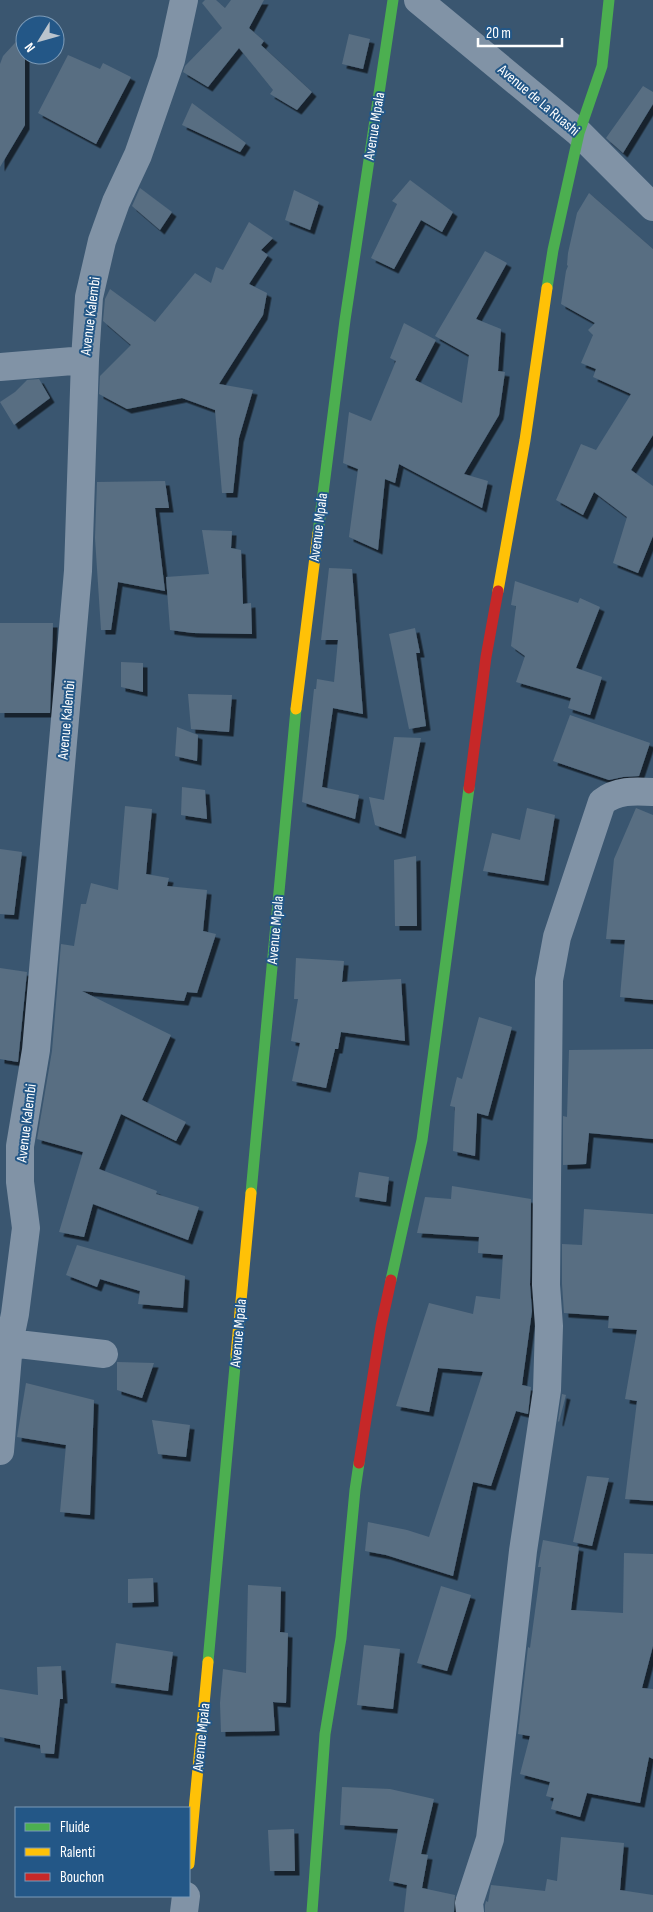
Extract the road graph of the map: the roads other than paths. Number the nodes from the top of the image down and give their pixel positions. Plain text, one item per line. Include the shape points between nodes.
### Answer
1 (184, 0) edge
2 (392, 0) edge
3 (418, 0) edge
4 (609, 0) edge
5 (579, 133) junction
6 (653, 207) edge
7 (85, 360) junction
8 (0, 367) edge
9 (653, 792) edge
10 (4, 1342) edge
11 (104, 1354) dead end
12 (0, 1451) edge
13 (190, 1853) edge
14 (186, 1897) edge
15 (184, 1912) edge
16 (312, 1912) edge
17 (470, 1912) edge

1 - 7 street, Avenue Kalembi via 171,60 149,125 102,240 89,297
2 - 13 street, Avenue Mpala via 344,320 295,713
3 - 5 street, Avenue de La Ruashi
4 - 5 street via 602,66
5 - 6 street, Avenue de La Ruashi
5 - 16 street via 553,250 525,440 486,657 422,1140 381,1326 355,1490 341,1638 325,1734
7 - 8 street
7 - 10 street, Avenue Kalembi via 78,571 36,1050 20,1146 20,1182 26,1228 15,1314
9 - 17 street via 619,792 602,802 557,937 549,980 546,1285 550,1326 547,1390 523,1551 490,1839
10 - 11 street
10 - 12 street, Avenue Kalembi
14 - 15 street

